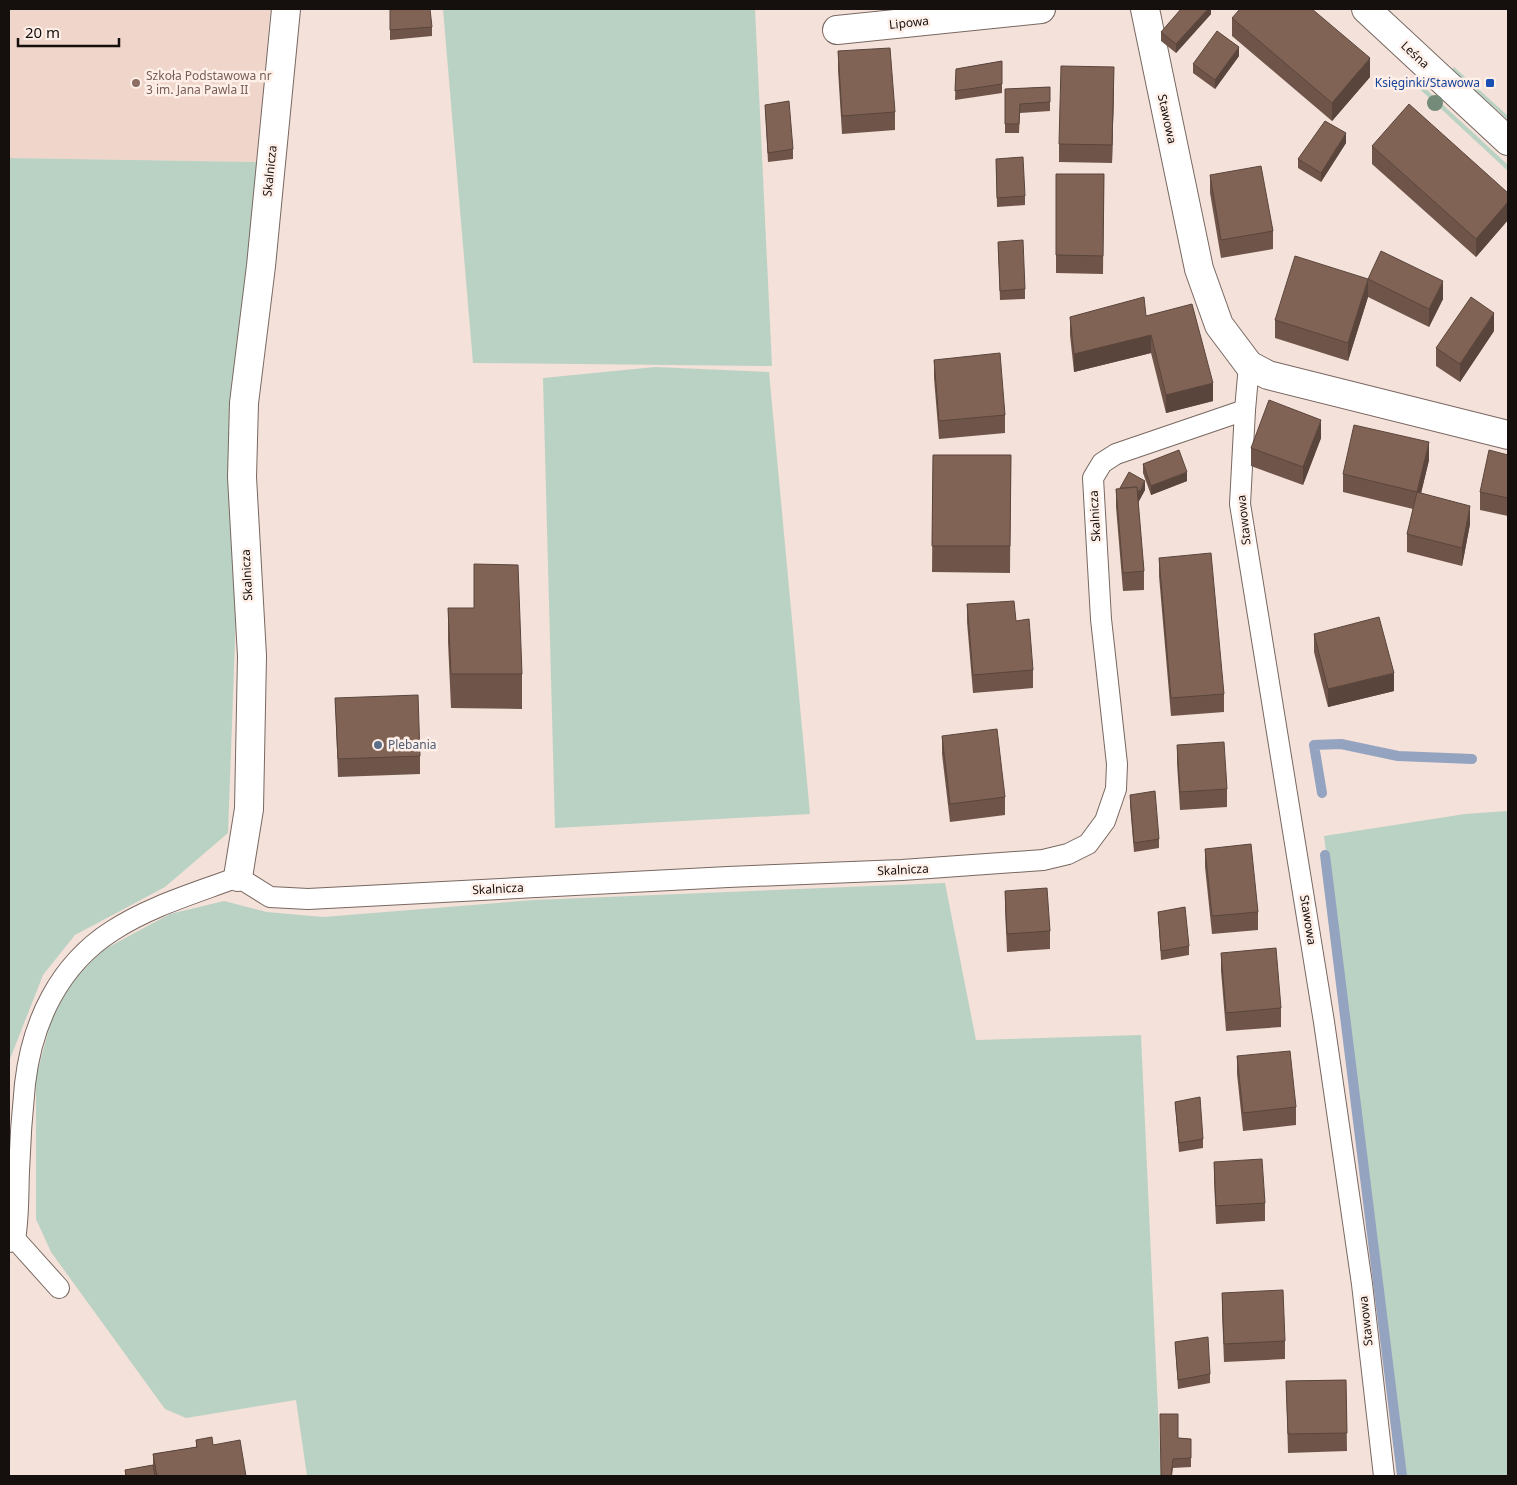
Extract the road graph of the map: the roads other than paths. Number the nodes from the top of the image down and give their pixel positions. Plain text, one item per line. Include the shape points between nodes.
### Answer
1 (286, 9) edge
2 (1042, 9) edge
3 (1144, 9) edge
4 (1366, 9) edge
5 (837, 30) dead end
6 (1508, 141) edge
7 (1249, 365) junction
8 (1245, 410) junction
9 (1508, 435) edge
10 (238, 877) junction
11 (12, 1241) edge
12 (60, 1288) dead end
13 (1384, 1476) edge

1 - 10 street, Skalnicza via 244,403 242,477 252,666 249,809
2 - 5 street, Lipowa
3 - 7 street, Stawowa via 1199,269 1219,325
4 - 6 street, Leśna
7 - 8 lane, Stawowa
7 - 9 street, Stawowa via 1268,375
8 - 10 lane, Skalnicza via 1116,454 1102,463 1093,478 1101,619 1117,764 1116,789 1105,821 1088,844 1068,854 1043,860 902,870 308,899 270,897
8 - 13 lane, Stawowa via 1240,504 1324,1022 1362,1284
10 - 11 lane via 143,914 112,931 82,954 61,978 45,1008 25,1082 18,1224
11 - 12 lane

